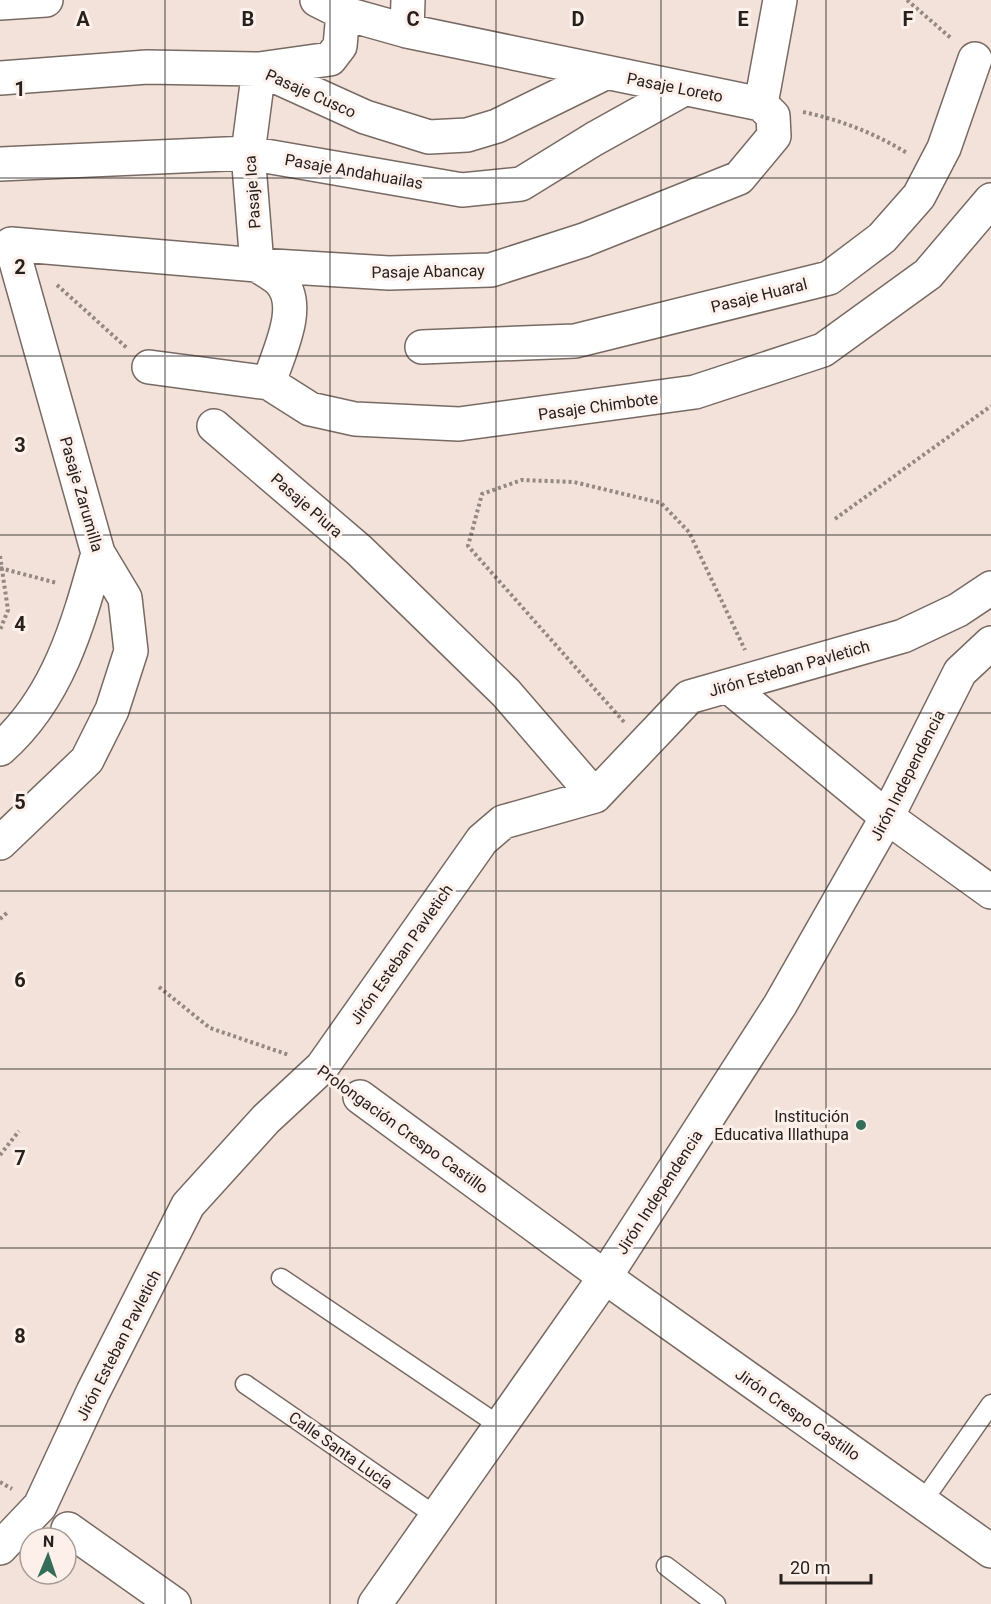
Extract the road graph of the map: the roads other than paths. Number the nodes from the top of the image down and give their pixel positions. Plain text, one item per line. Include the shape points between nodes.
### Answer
1 (46, 0) edge
2 (780, 0) edge
3 (0, 3) edge
4 (330, 6) edge
5 (407, 15) edge
6 (975, 59) road end
7 (259, 69) junction
8 (605, 73) junction
9 (0, 78) edge
10 (682, 90) junction
11 (761, 104) junction
12 (248, 153) junction
13 (0, 164) edge
14 (991, 200) edge
15 (11, 244) joint
16 (257, 266) junction
17 (422, 347) dead end
18 (149, 367) road end
19 (269, 383) junction
20 (214, 426) dead end
21 (98, 553) junction
22 (991, 588) edge
23 (991, 643) edge
24 (743, 682) junction
25 (0, 749) edge
26 (595, 796) junction
27 (887, 817) junction
28 (0, 843) edge
29 (991, 892) edge
30 (360, 1097) dead end
31 (605, 1277) junction
32 (281, 1278) dead end
33 (245, 1384) dead end
34 (991, 1404) edge
35 (500, 1426) junction
36 (923, 1501) junction
37 (436, 1516) junction
38 (78, 1536) edge
39 (0, 1548) edge
40 (991, 1551) edge
41 (666, 1566) dead end
42 (174, 1604) edge
43 (375, 1604) edge
44 (716, 1604) edge

1 - 3 street
2 - 11 street
4 - 5 street, Pasaje Loreto
4 - 7 street via 340,46 330,59
5 - 8 street, Pasaje Loreto
6 - 17 street, Pasaje Huaral via 944,148 919,196 882,238 829,278 575,341
7 - 8 street, Pasaje Cusco via 365,117 429,137 467,135 497,126
7 - 9 street, Pasaje Cusco via 147,67
7 - 12 street, Pasaje Ica
8 - 10 street, Pasaje Loreto
10 - 11 street, Pasaje Loreto
10 - 12 street, Pasaje Andahuailas via 521,184 462,190
11 - 16 street, Pasaje Abancay via 773,116 774,136 739,178 584,240 491,270 389,273
12 - 13 street, Pasaje Andahuailas
12 - 16 street, Pasaje Ica
14 - 19 street, Pasaje Chimbote via 928,274 823,350 695,392 459,424 355,419 310,409
15 - 16 street, Pasaje Abancay
15 - 21 street, Pasaje Zarumilla
16 - 19 street via 280,282 291,299
18 - 19 street, Pasaje Chimbote
20 - 26 street, Pasaje Piura via 359,550 506,693
21 - 25 street via 68,651 42,702
21 - 28 street, Pasaje Zarumilla via 124,598 130,651 112,710 87,760
22 - 24 street, Jirón Esteban Pavletich via 958,610 903,636
23 - 27 street, Jirón Independencia via 960,672
24 - 26 street, Jirón Esteban Pavletich via 689,697
24 - 27 street
26 - 39 street, Jirón Esteban Pavletich via 503,822 482,840 322,1067 266,1119 188,1205 40,1506
27 - 29 street
27 - 31 street, Jirón Independencia via 780,1005
30 - 31 street, Prolongación Crespo Castillo
31 - 35 street, Jirón Independencia
31 - 36 street, Jirón Crespo Castillo
32 - 35 lane
33 - 37 lane, Calle Santa Lucía
34 - 36 lane
35 - 37 street, Jirón Independencia
36 - 40 street, Jirón Crespo Castillo
37 - 43 street, Jirón Independencia
38 - 42 street
41 - 44 lane

